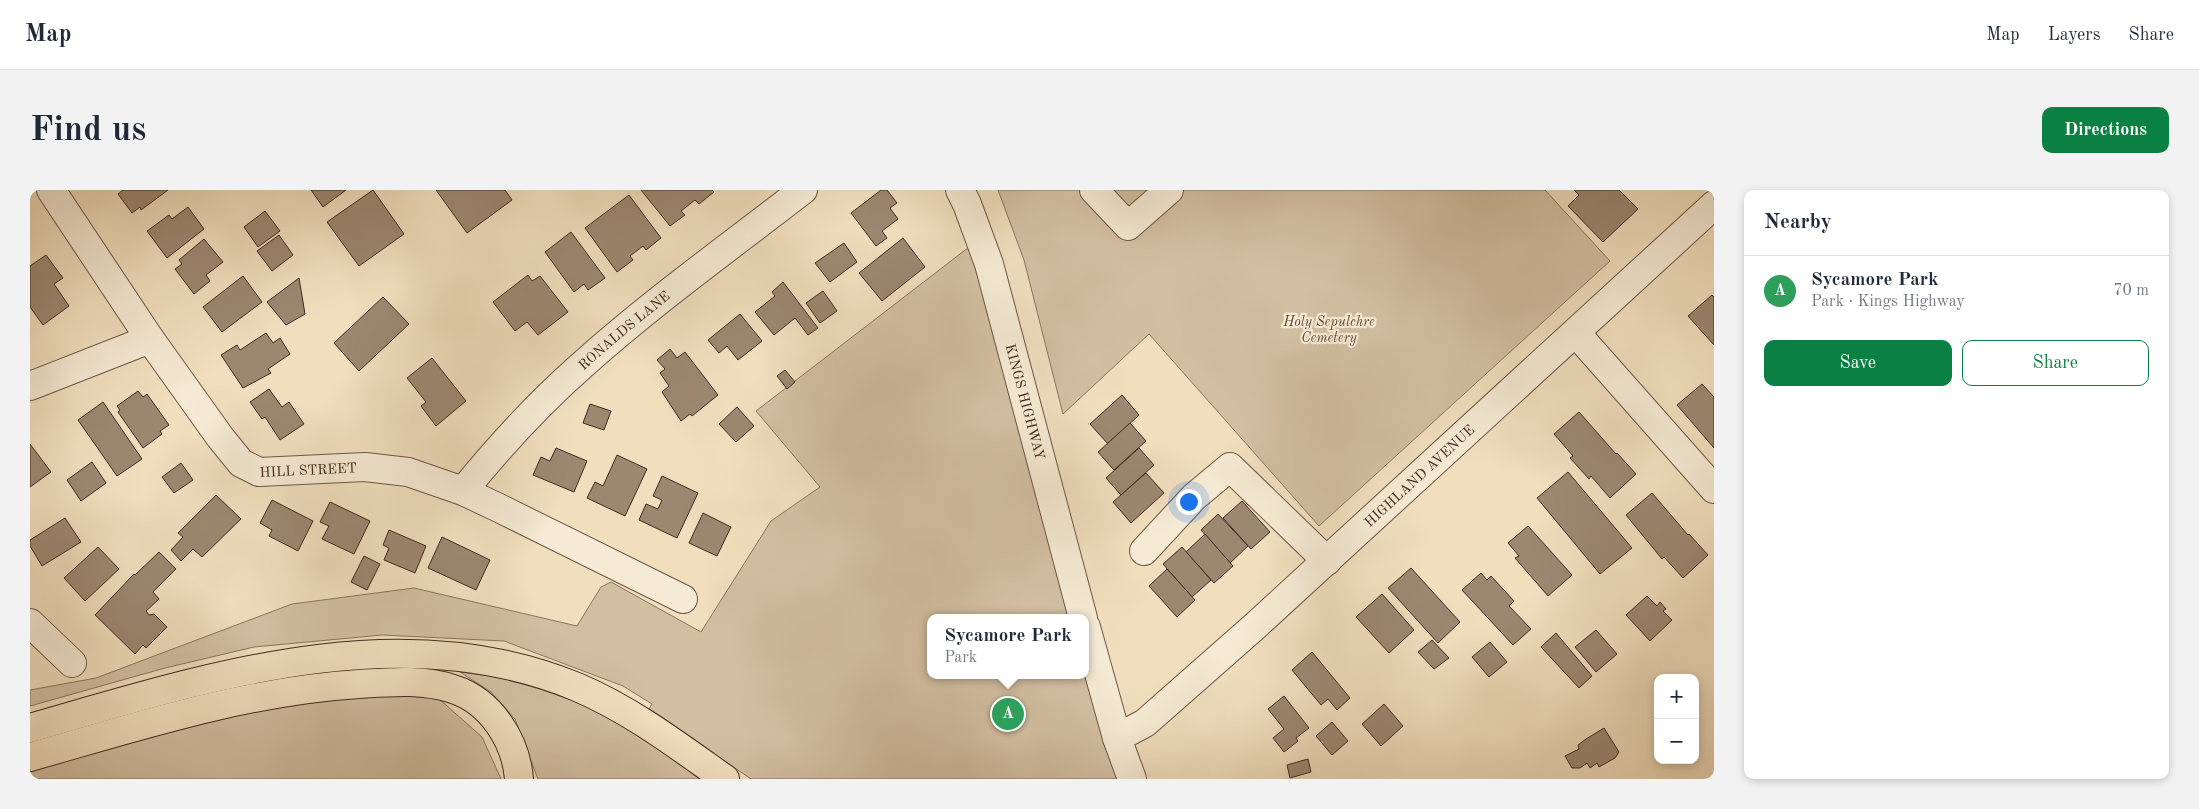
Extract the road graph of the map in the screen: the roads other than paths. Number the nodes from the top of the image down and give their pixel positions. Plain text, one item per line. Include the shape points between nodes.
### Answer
1 (51, 190) edge
2 (802, 190) edge
3 (960, 190) edge
4 (1094, 190) edge
5 (1169, 190) edge
6 (1714, 205) edge
7 (1576, 333) junction
8 (150, 339) junction
9 (30, 386) edge
10 (1714, 489) edge
11 (463, 491) junction
12 (1144, 551) dead end
13 (1326, 561) junction
14 (683, 599) dead end
15 (1082, 614) edge
16 (30, 622) edge
17 (1089, 638) edge
18 (72, 663) dead end
19 (30, 728) edge
20 (1117, 738) junction
21 (30, 757) edge
22 (519, 779) edge
23 (725, 779) edge
24 (1132, 779) edge

1 - 8 street, HILL STREET
2 - 11 street, RONALDS LANE via 578,368 492,455
3 - 15 street, KINGS HIGHWAY via 989,264
4 - 5 street via 1128,226
6 - 7 street, HIGHLAND AVENUE
7 - 10 street
7 - 13 street, HIGHLAND AVENUE
8 - 9 street
8 - 11 street, HILL STREET via 241,463 259,472 365,467 408,472
11 - 14 street, HILL STREET
12 - 13 street via 1194,497 1230,467
13 - 20 street, HIGHLAND AVENUE via 1145,722
16 - 18 street
17 - 20 street
19 - 23 highway via 226,674 330,658 422,654 505,665 577,687 637,718
20 - 24 street
21 - 22 highway via 232,701 333,685 419,682 456,690 482,706 513,747

